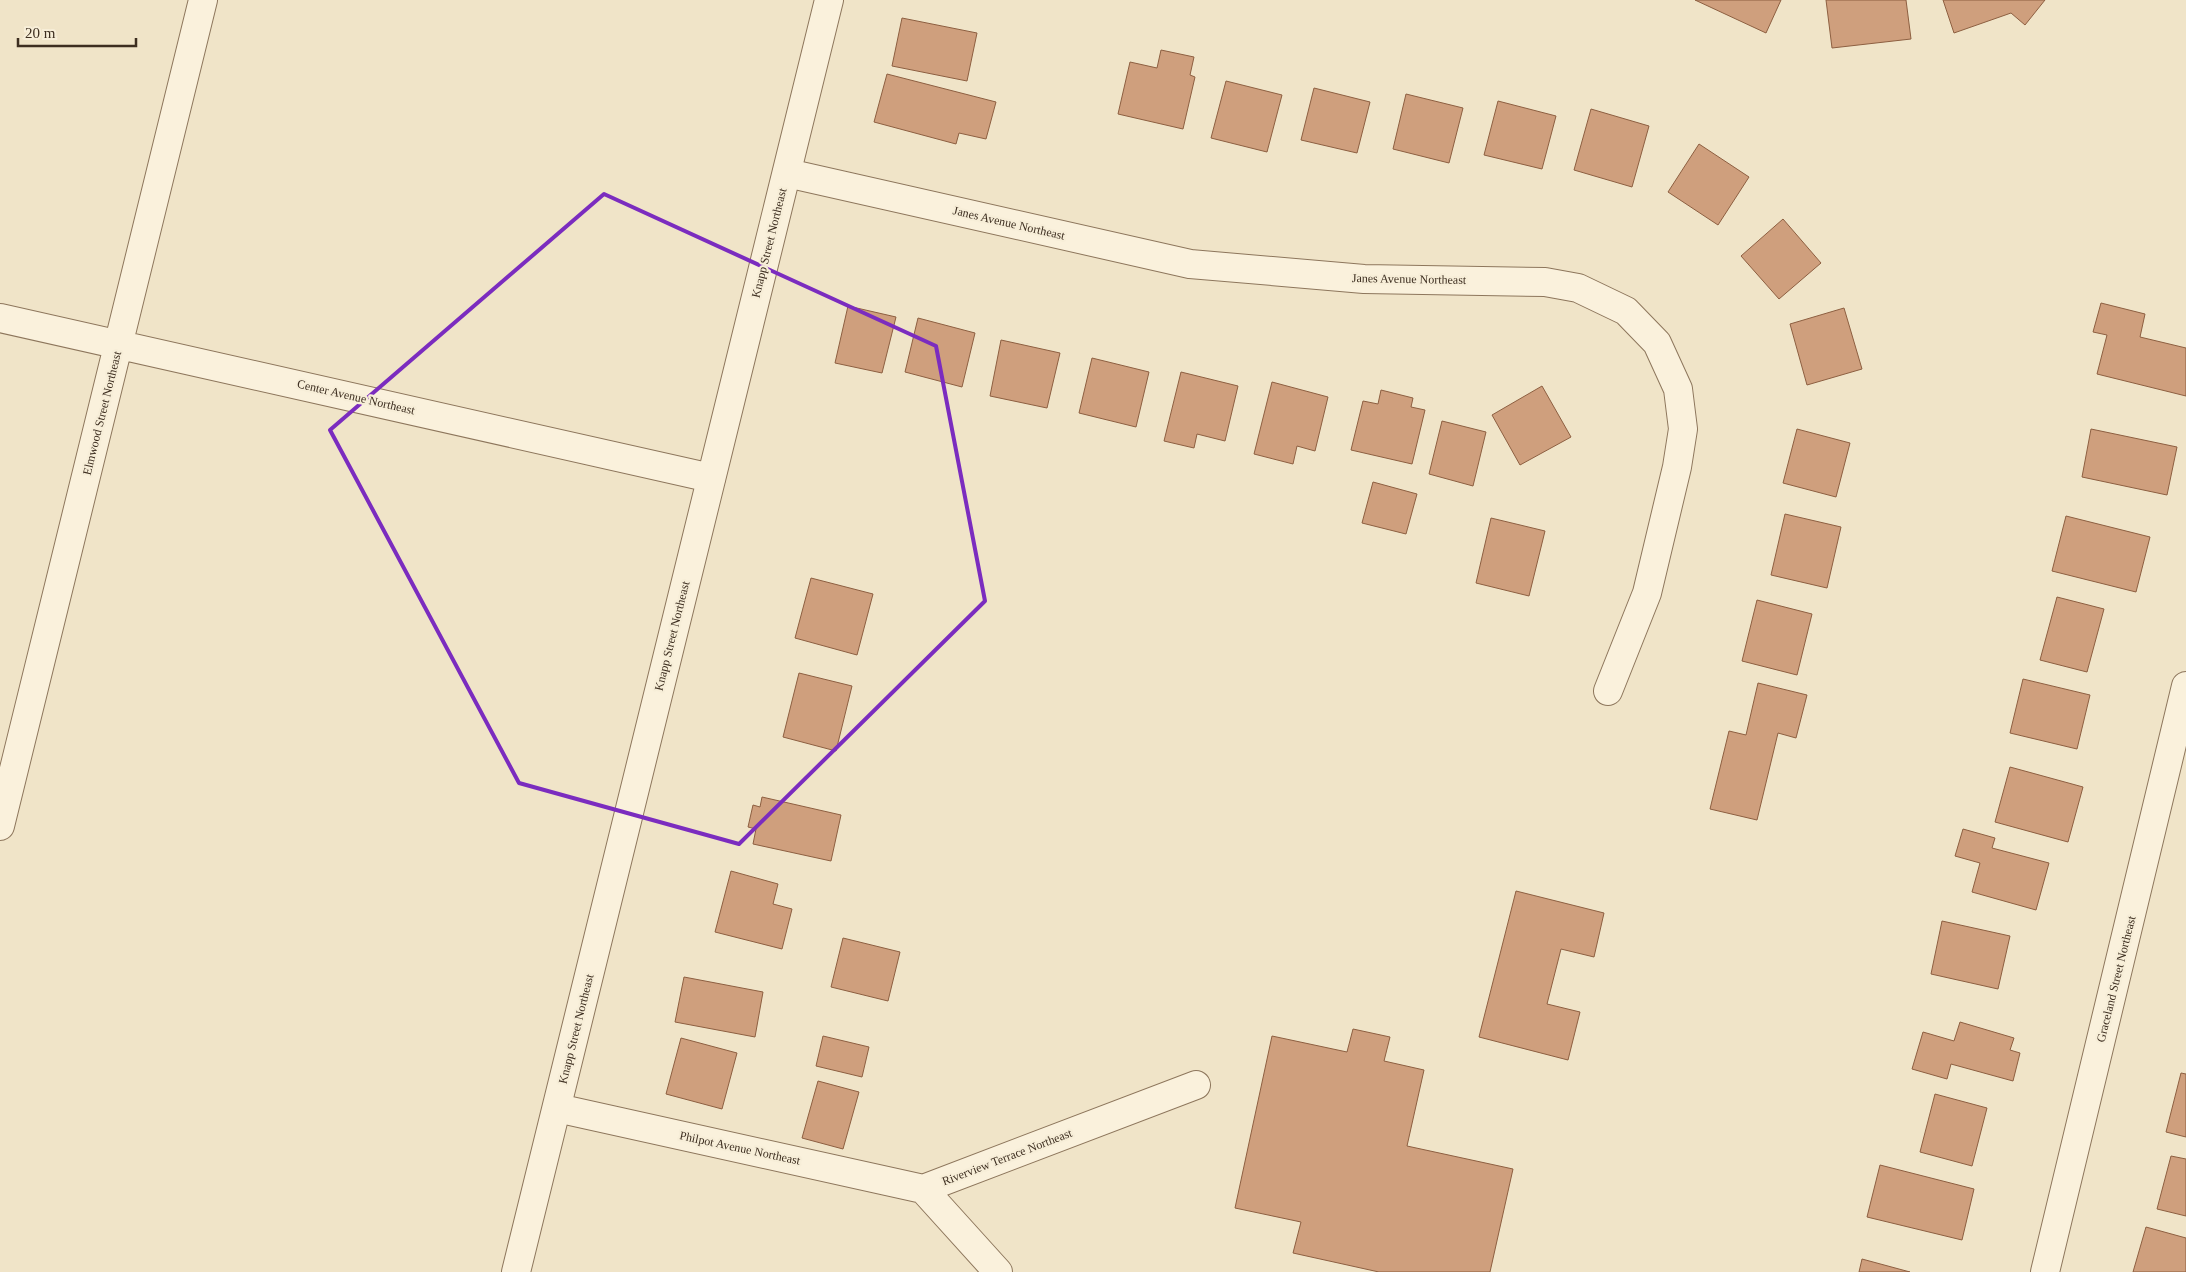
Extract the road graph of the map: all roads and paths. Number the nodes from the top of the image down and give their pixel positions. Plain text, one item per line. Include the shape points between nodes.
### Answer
1 (203, 0) edge
2 (829, 0) edge
3 (786, 173) junction
4 (0, 318) edge
5 (119, 344) junction
6 (711, 478) junction
7 (2186, 686) edge
8 (1608, 692) dead end
9 (0, 826) edge
10 (1196, 1085) dead end
11 (556, 1108) junction
12 (923, 1189) junction
13 (516, 1272) edge
14 (998, 1272) edge
15 (2045, 1272) edge

1 - 5 street, Elmwood Street Northeast
2 - 3 street, Knapp Street Northeast
3 - 6 street, Knapp Street Northeast
3 - 8 street, Janes Avenue Northeast via 1190,264 1364,279 1544,282 1578,288 1626,311 1657,343 1678,389 1683,429 1647,593
4 - 5 street, Center Avenue Northeast
5 - 6 street, Center Avenue Northeast
5 - 9 street, Elmwood Street Northeast
6 - 11 street, Knapp Street Northeast
7 - 15 street, Graceland Street Northeast
10 - 12 street, Riverview Terrace Northeast
11 - 12 street, Philpot Avenue Northeast
11 - 13 street, Knapp Street Northeast
12 - 14 street, Riverview Terrace Northeast

